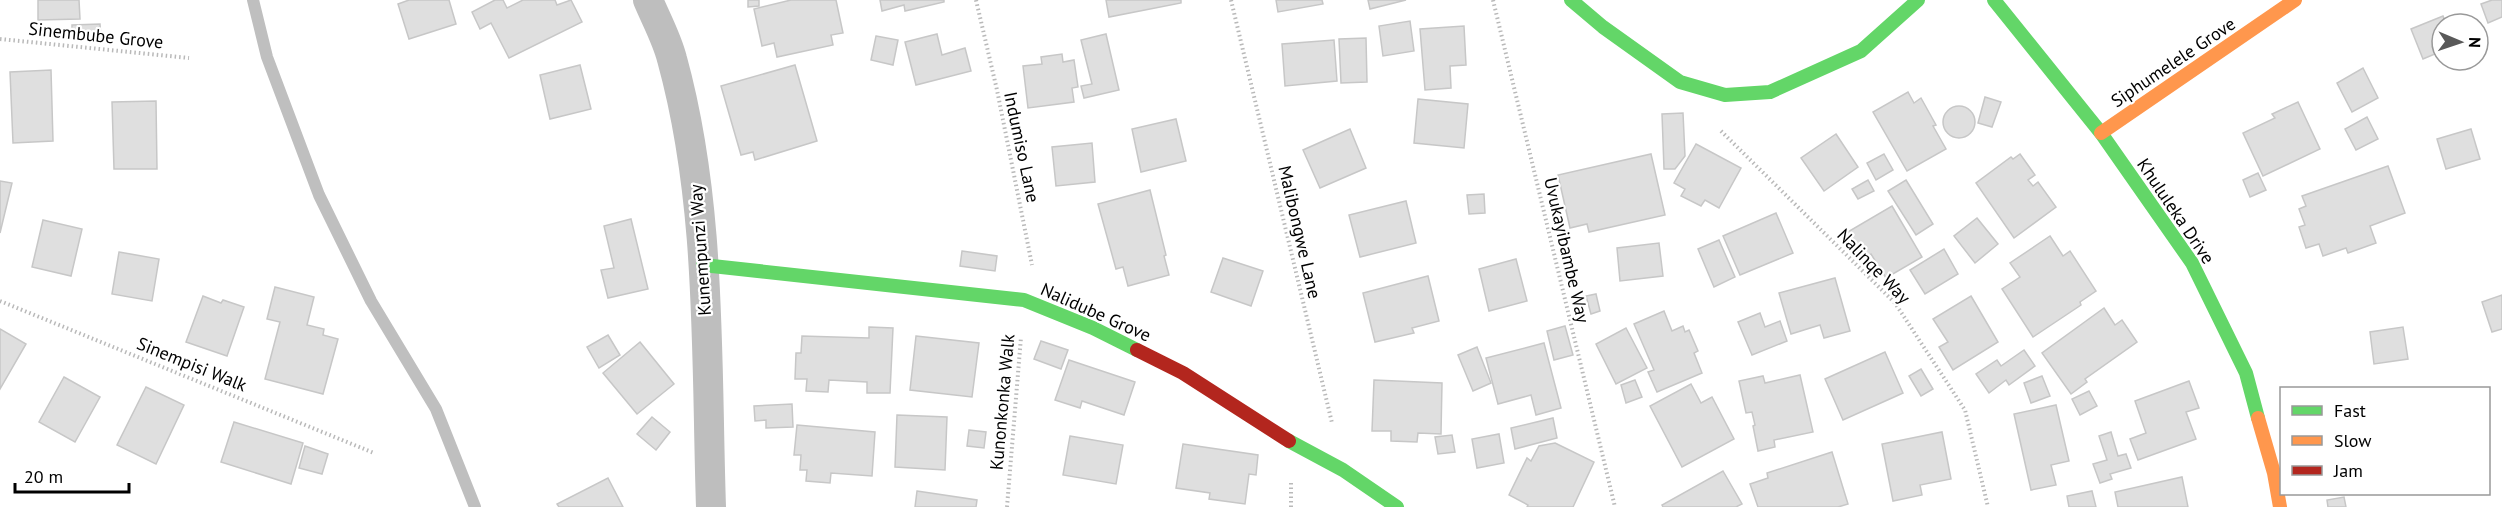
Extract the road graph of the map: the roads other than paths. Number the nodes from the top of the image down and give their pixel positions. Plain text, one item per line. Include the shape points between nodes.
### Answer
1 (648, 0) edge
2 (1571, 0) edge
3 (1918, 0) edge
4 (1994, 0) edge
5 (2295, 0) edge
6 (2101, 133) junction
7 (703, 265) junction
8 (711, 507) edge
9 (1397, 507) edge
10 (2280, 507) edge

1 - 7 street, Kunempunzi Way via 672,57 692,150
2 - 3 street via 1680,82 1725,95 1770,92 1861,51
4 - 6 street, Khululeka Drive
5 - 6 street, Siphumelele Grove
6 - 10 street, Khululeka Drive via 2192,263 2246,373
7 - 8 street, Kunempunzi Way
7 - 9 street, Nalidube Grove via 1024,300 1093,328 1183,373

